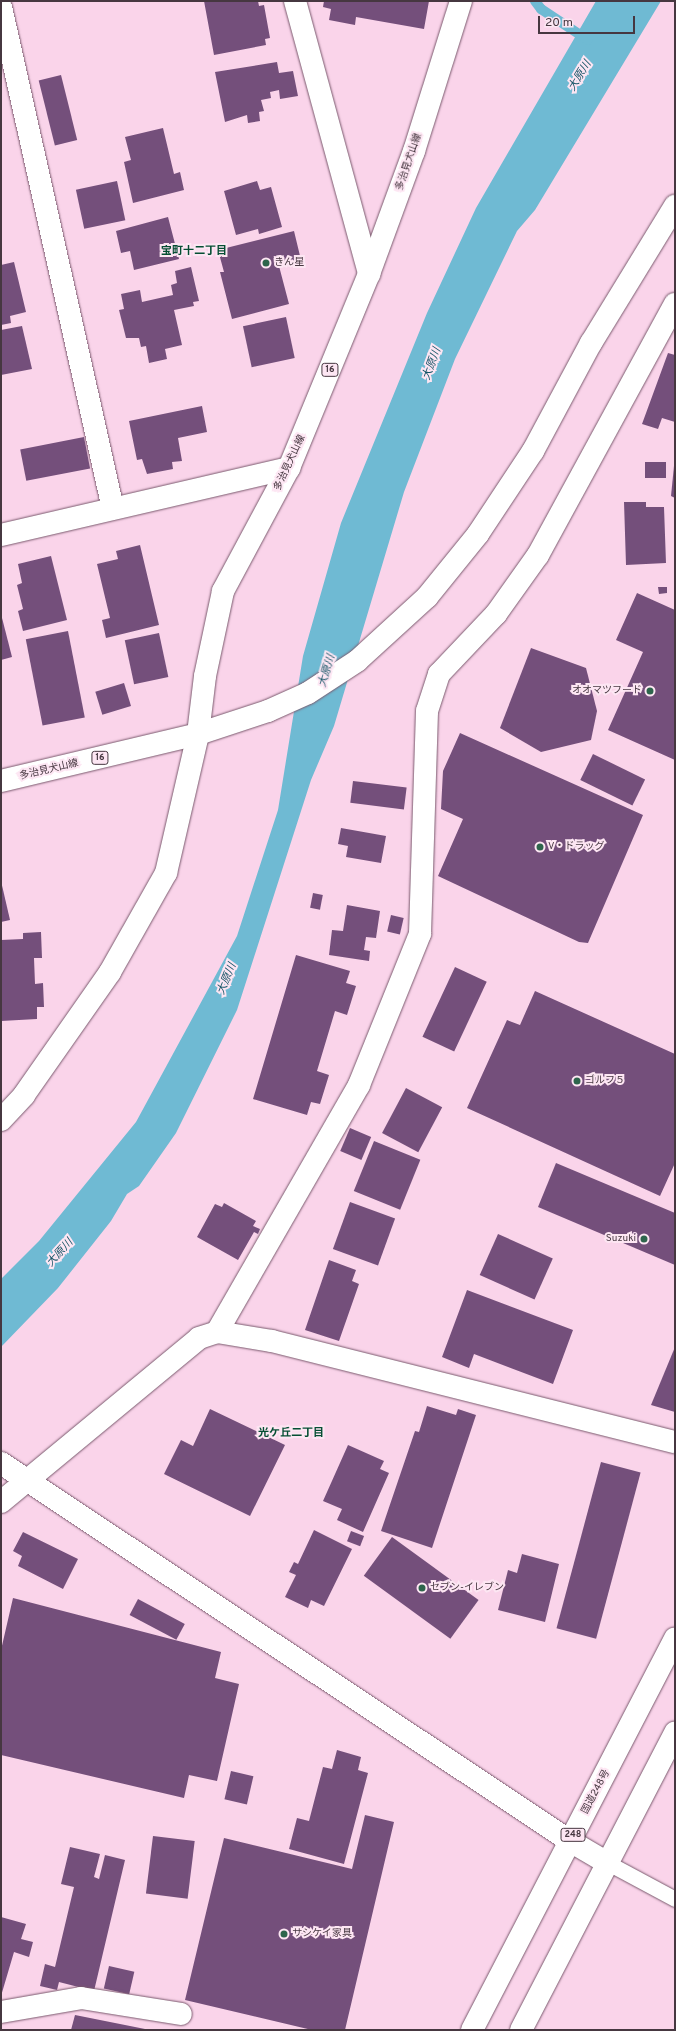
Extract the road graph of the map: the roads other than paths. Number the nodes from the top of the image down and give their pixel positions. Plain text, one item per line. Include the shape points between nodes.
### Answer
1 (295, 1) edge
2 (461, 1) edge
3 (1, 7) edge
4 (675, 206) edge
5 (369, 274) junction
6 (675, 304) edge
7 (289, 468) junction
8 (113, 509) junction
9 (1, 535) edge
10 (198, 734) junction
11 (1, 781) edge
12 (1, 1120) edge
13 (217, 1332) junction
14 (675, 1442) edge
15 (6, 1466) edge
16 (29, 1482) junction
17 (1, 1502) edge
18 (675, 1640) edge
19 (675, 1733) edge
20 (570, 1841) junction
21 (606, 1862) junction
22 (675, 1900) edge
23 (1, 2012) edge
24 (181, 2014) dead end
25 (472, 2030) edge
26 (520, 2030) edge

1 - 5 main road
2 - 5 main road, 多治見犬山線 / 16 via 414,151
3 - 8 main road
4 - 10 main road via 591,343 533,452 478,534 427,598 357,661 308,693 268,711
5 - 7 main road, 多治見犬山線 / 16
6 - 13 main road via 538,555 496,614 439,674 427,711 420,934 359,1085
7 - 8 main road
7 - 10 main road, 多治見犬山線 / 16 via 223,591 205,676
8 - 9 main road
10 - 11 main road, 多治見犬山線 / 16
10 - 12 main road via 166,873 110,972 24,1095
13 - 14 main road via 272,1341
13 - 16 main road via 199,1338
15 - 16 main road
16 - 17 main road
16 - 20 main road
18 - 20 main road, 国道248号 / 248
19 - 21 main road
20 - 21 main road
20 - 25 main road, 国道248号 / 248
21 - 22 lane
21 - 26 main road
23 - 24 main road via 81,1998

